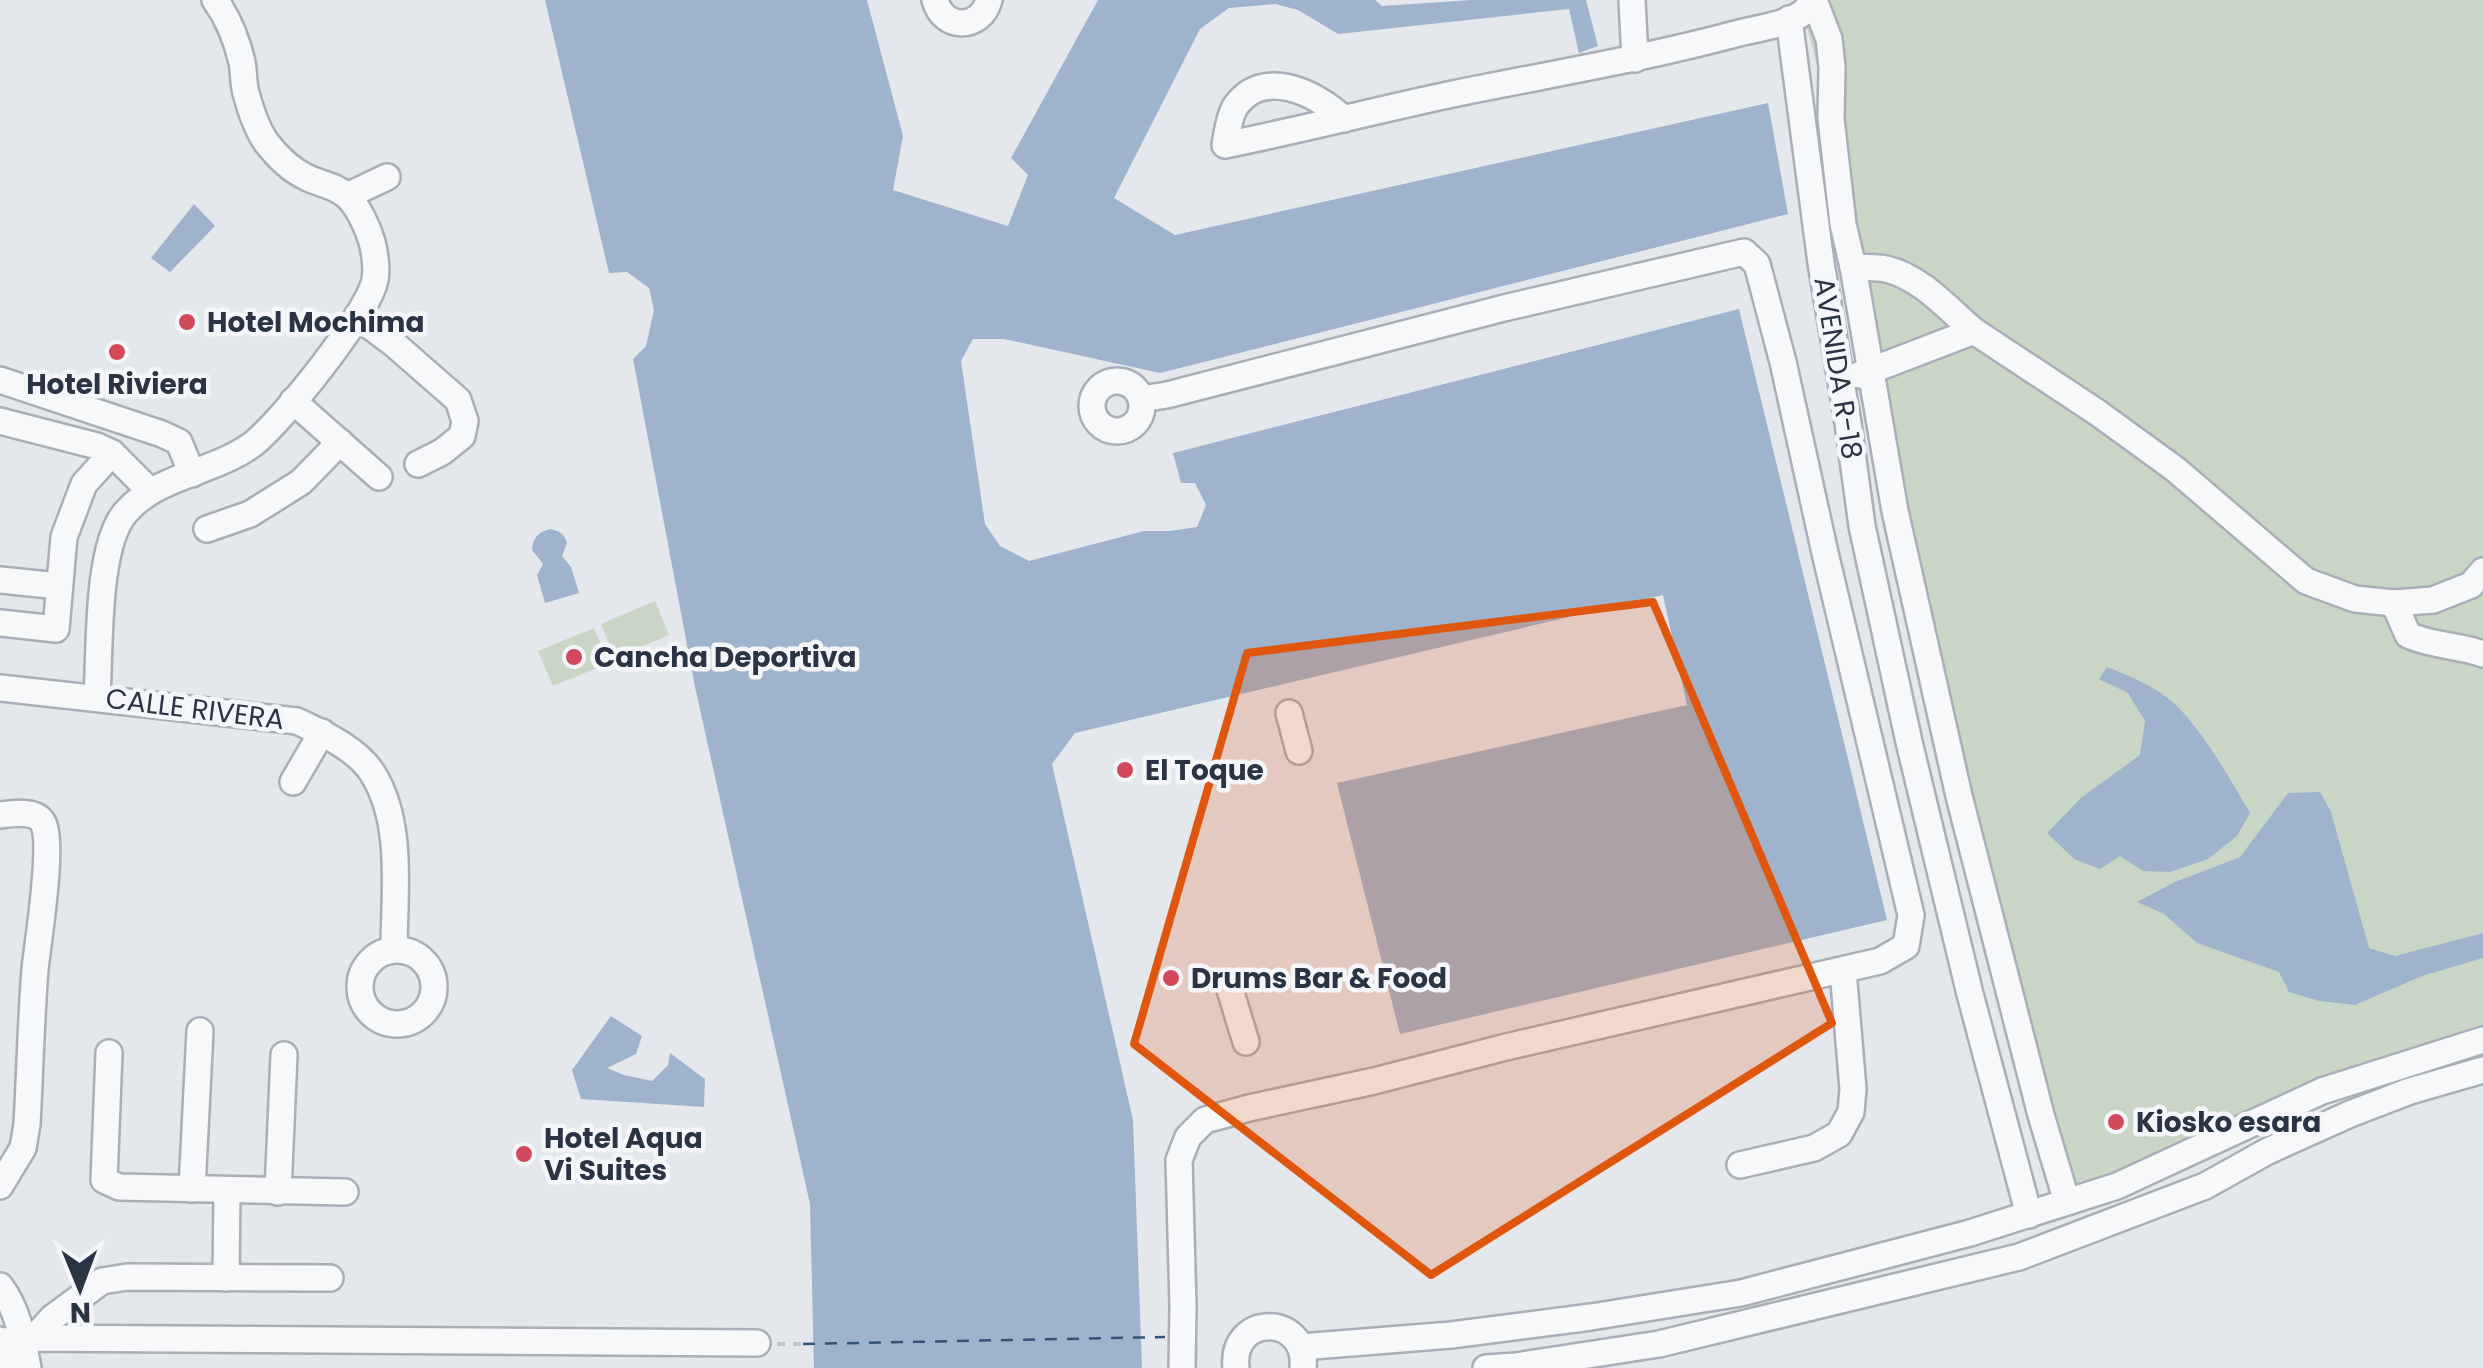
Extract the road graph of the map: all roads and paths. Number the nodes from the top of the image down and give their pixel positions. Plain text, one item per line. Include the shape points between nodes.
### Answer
1 (215, 0) edge
2 (936, 0) edge
3 (989, 0) edge
4 (1632, 0) edge
5 (1814, 0) edge
6 (1788, 20) junction
7 (1635, 59) junction
8 (1344, 119) dead end
9 (386, 176) dead end
10 (347, 196) junction
11 (1820, 262) junction
12 (1851, 262) junction
13 (358, 317) junction
14 (1974, 331) junction
15 (1870, 370) junction
16 (0, 380) edge
17 (1840, 382) junction
18 (1141, 399) dead end
19 (293, 401) junction
20 (0, 421) edge
21 (340, 442) junction
22 (112, 452) junction
23 (418, 464) dead end
24 (192, 474) junction
25 (380, 477) dead end
26 (150, 491) junction
27 (207, 530) dead end
28 (2483, 572) edge
29 (0, 580) edge
30 (60, 586) junction
31 (2394, 603) junction
32 (0, 623) edge
33 (2483, 654) edge
34 (0, 688) edge
35 (97, 697) junction
36 (1288, 712) dead end
37 (322, 732) junction
38 (1299, 751) dead end
39 (293, 782) dead end
40 (0, 814) edge
41 (394, 950) junction
42 (1843, 970) junction
43 (1228, 983) dead end
44 (200, 1032) dead end
45 (2483, 1040) edge
46 (1246, 1042) dead end
47 (109, 1053) dead end
48 (284, 1055) dead end
49 (2483, 1070) edge
50 (1740, 1166) dead end
51 (0, 1186) edge
52 (192, 1189) junction
53 (227, 1190) junction
54 (278, 1192) junction
55 (345, 1192) dead end
56 (2067, 1202) junction
57 (2029, 1214) junction
58 (226, 1278) junction
59 (330, 1278) dead end
60 (0, 1286) edge
61 (14, 1340) edge
62 (757, 1343) dead end
63 (1302, 1357) edge
64 (4, 1368) edge
65 (28, 1368) edge
66 (1182, 1368) edge
67 (1236, 1368) edge
68 (1486, 1368) edge

1 - 10 street via 235,38 245,91 265,140 305,177
2 - 3 street via 948,20 962,24 976,20
4 - 7 street
5 - 6 street
5 - 12 street via 1829,39 1831,119
6 - 7 street
6 - 11 street
7 - 8 street
9 - 10 street
10 - 13 street via 372,242 376,277
11 - 12 street, AVENIDA R-18
11 - 17 street, AVENIDA R-18
12 - 14 street via 1905,276
12 - 15 street, AVENIDA R-18
13 - 19 street
13 - 23 street via 450,392 462,410 462,436
14 - 15 street
14 - 31 street via 2174,469 2306,581 2355,599
15 - 17 street
15 - 56 street, AVENIDA R-18 via 1959,796
16 - 24 street via 179,442
17 - 57 street, AVENIDA R-18 via 1888,650
18 - 42 street via 1744,252 1757,264 1784,362 1911,915 1906,946
19 - 21 street
19 - 24 street via 252,444
20 - 22 street
21 - 25 street
21 - 27 street via 302,482 250,514
22 - 26 street
22 - 30 street via 84,484 64,536
24 - 26 street
26 - 35 street via 124,512 110,539
28 - 31 street via 2471,585 2434,600
29 - 30 street
30 - 32 street via 56,630
31 - 33 street via 2408,635
34 - 35 street, CALLE RIVERA
35 - 37 street, CALLE RIVERA via 297,721
36 - 38 street
37 - 39 street
37 - 41 street, CALLE RIVERA via 372,771 389,809
40 - 51 street via 38,817 46,849 27,1124 23,1148
41 - 41 street via 428,965 435,990 431,1020 391,1024 364,1003 365,969
42 - 50 street via 1853,1088 1840,1134 1814,1148
42 - 66 street via 1206,1120 1188,1137 1179,1160
43 - 46 street
44 - 52 street
45 - 56 street via 2322,1091 2117,1186
47 - 52 street via 104,1180
48 - 54 street
49 - 68 street via 2350,1114 2205,1186 2019,1257 1660,1344
52 - 53 street
53 - 54 street
53 - 58 street
54 - 55 street
56 - 57 street
57 - 63 street via 1741,1293
58 - 59 street
58 - 61 street via 102,1281
60 - 61 street via 18,1319
61 - 62 street
61 - 64 street
61 - 65 street
63 - 67 street via 1286,1330 1264,1326 1237,1347

